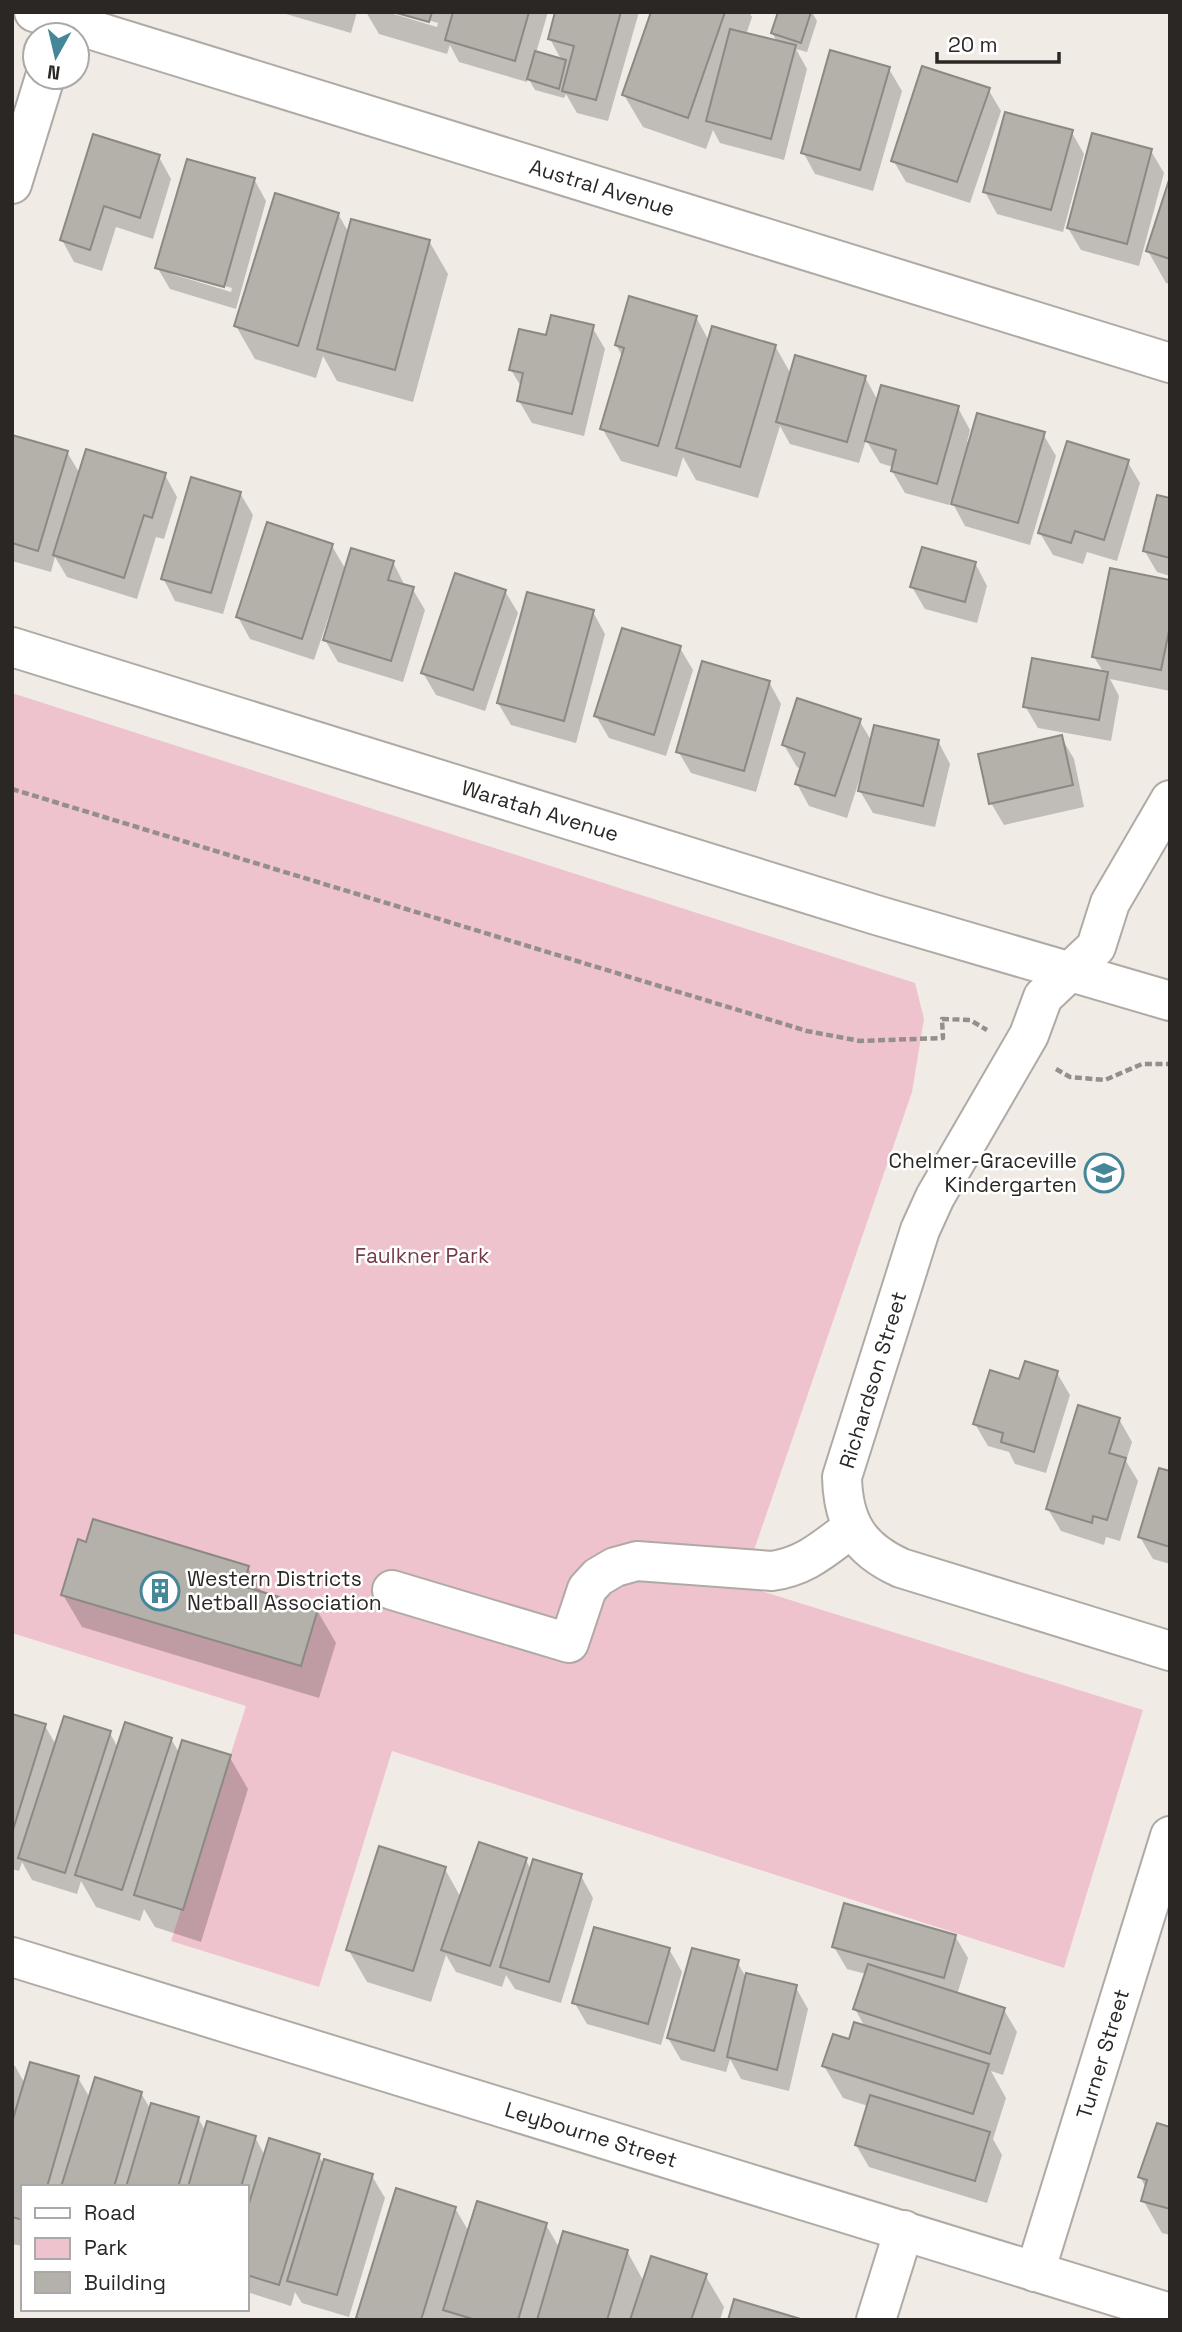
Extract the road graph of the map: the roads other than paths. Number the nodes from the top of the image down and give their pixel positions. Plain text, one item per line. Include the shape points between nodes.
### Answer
1 (55, 20) edge
2 (41, 91) edge
3 (12, 184) edge
4 (1170, 363) edge
5 (12, 647) edge
6 (1170, 800) edge
7 (1069, 971) junction
8 (1170, 1001) edge
9 (852, 1528) junction
10 (392, 1590) dead end
11 (1170, 1651) edge
12 (1170, 1836) edge
13 (12, 1957) edge
14 (904, 2230) junction
15 (1035, 2272) junction
16 (1170, 2313) edge
17 (876, 2320) edge

1 - 4 street, Austral Avenue
2 - 3 street
5 - 7 street, Waratah Avenue
6 - 7 street, Richardson Street via 1110,903 1096,947
7 - 8 street, Waratah Avenue
7 - 9 street, Richardson Street via 1043,996 1029,1035 920,1230 842,1477
9 - 10 street via 806,1562 772,1571 637,1561 615,1567 587,1589 569,1643
9 - 11 street, Richardson Street via 874,1553 901,1568
12 - 15 street, Turner Street
13 - 14 street, Leybourne Street
14 - 15 street, Leybourne Street
14 - 17 street
15 - 16 street, Leybourne Street

